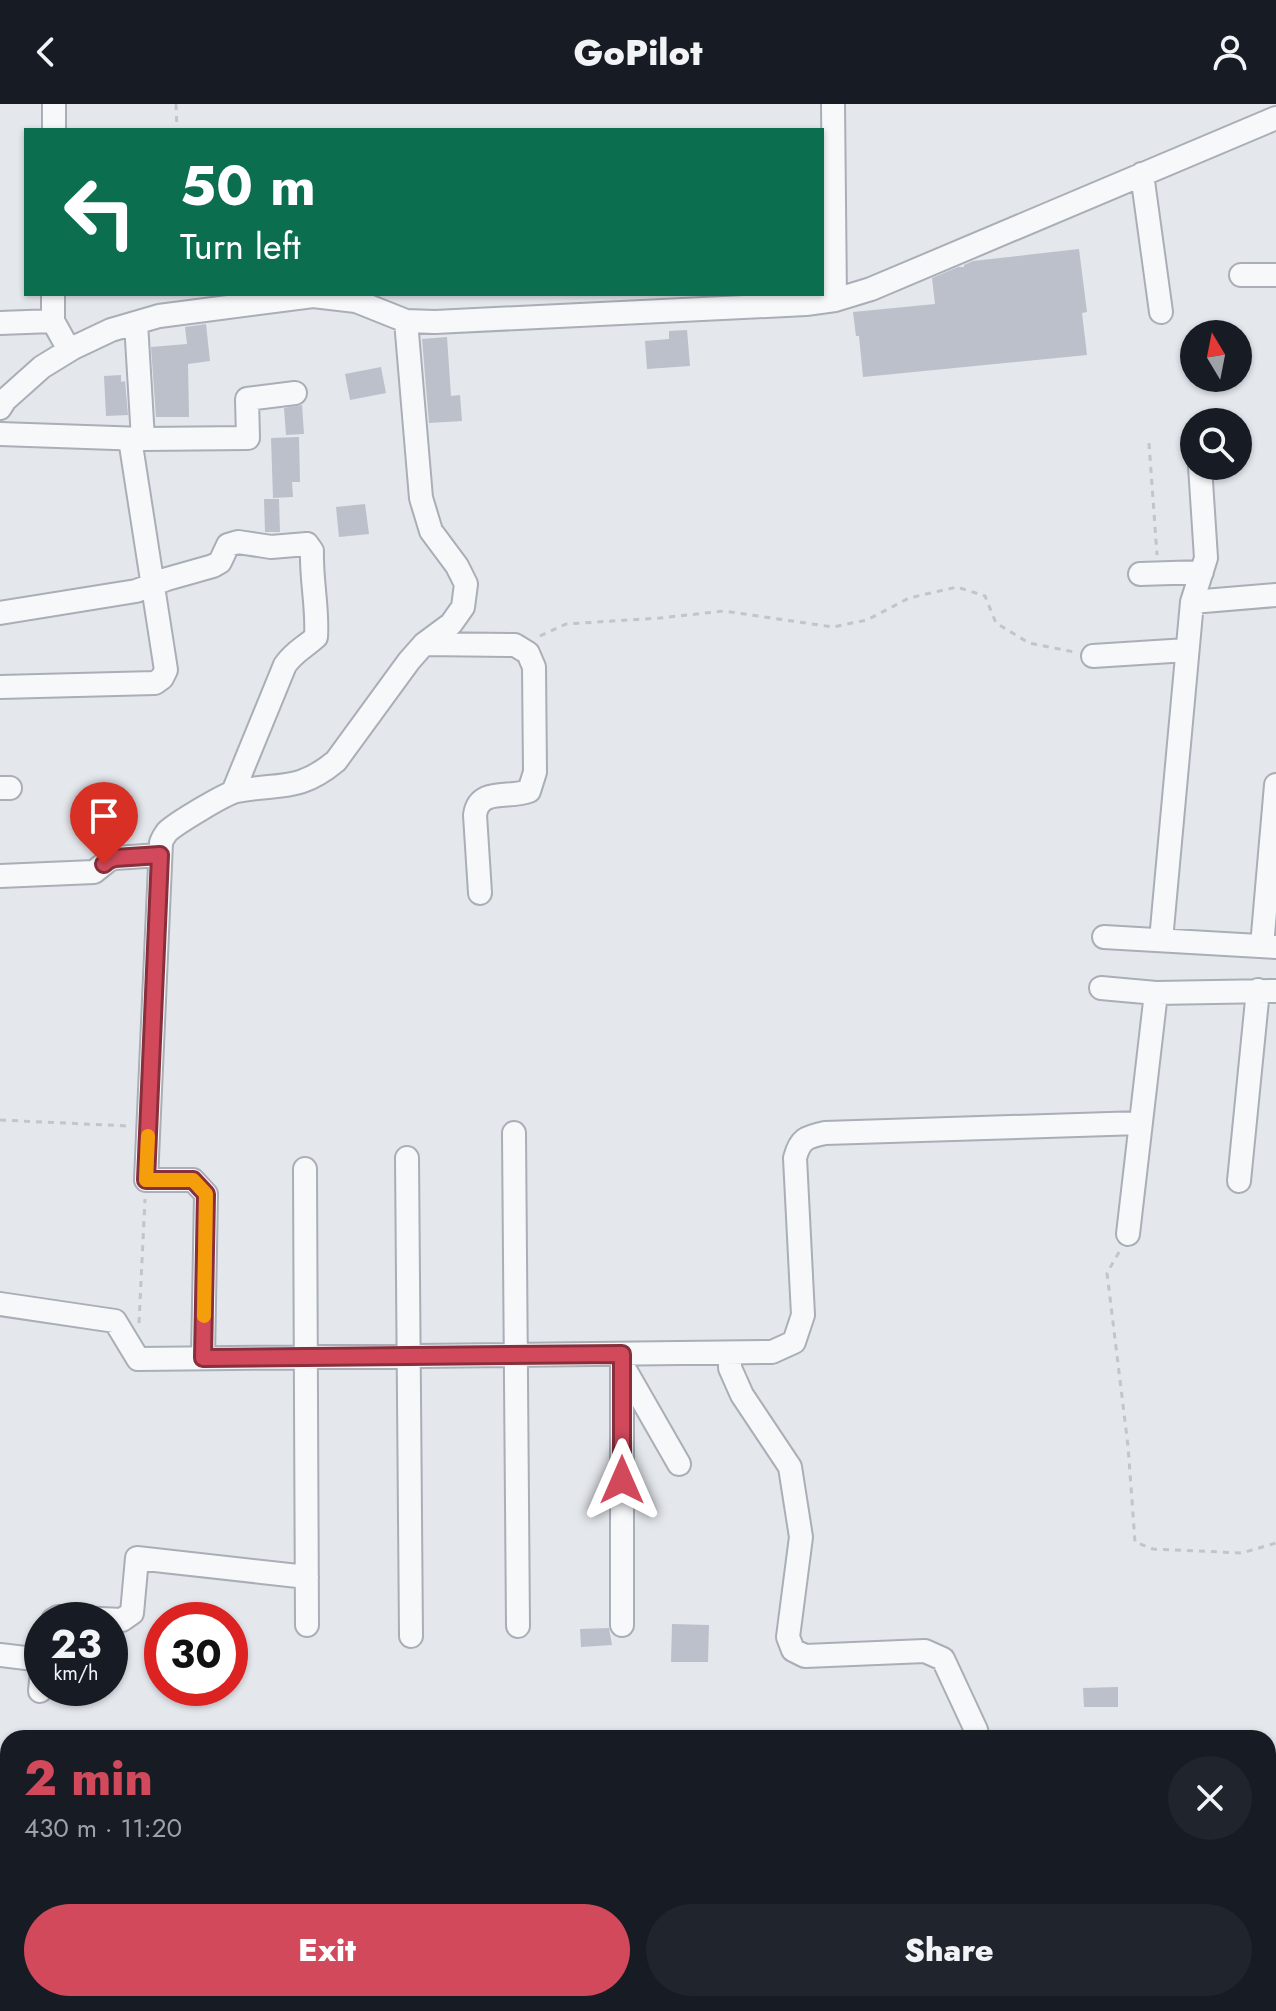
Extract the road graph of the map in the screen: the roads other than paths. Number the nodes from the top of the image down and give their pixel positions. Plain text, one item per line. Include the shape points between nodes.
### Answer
1 (54, 104) edge
2 (833, 104) edge
3 (1276, 118) edge
4 (54, 128) edge
5 (1142, 174) junction
6 (1241, 275) dead end
7 (1276, 275) edge
8 (53, 296) edge
9 (835, 300) junction
10 (1161, 312) dead end
11 (53, 321) junction
12 (406, 321) junction
13 (0, 323) edge
14 (136, 323) junction
15 (69, 350) junction
16 (295, 393) dead end
17 (0, 408) edge
18 (0, 434) edge
19 (136, 439) junction
20 (1201, 480) edge
21 (1202, 572) junction
22 (1149, 573) road end
23 (152, 586) junction
24 (1276, 595) edge
25 (1192, 602) junction
26 (0, 613) edge
27 (424, 644) junction
28 (1187, 650) junction
29 (1093, 656) road end
30 (0, 687) edge
31 (1276, 785) edge
32 (233, 792) junction
33 (160, 855) junction
34 (0, 876) edge
35 (480, 893) dead end
36 (1104, 937) dead end
37 (1161, 940) junction
38 (1269, 947) edge
39 (1101, 988) dead end
40 (1267, 991) edge
41 (1156, 993) junction
42 (1140, 1123) junction
43 (514, 1133) dead end
44 (407, 1158) dead end
45 (305, 1169) dead end
46 (1239, 1181) dead end
47 (1128, 1234) road end
48 (0, 1304) edge
49 (730, 1353) junction
50 (516, 1355) junction
51 (409, 1356) junction
52 (306, 1357) junction
53 (203, 1358) junction
54 (622, 1359) junction
55 (679, 1464) dead end
56 (307, 1577) junction
57 (128, 1616) edge
58 (307, 1625) dead end
59 (622, 1625) dead end
60 (518, 1626) dead end
61 (411, 1636) dead end
62 (0, 1655) edge
63 (24, 1658) edge
64 (976, 1730) edge

1 - 4 street
2 - 9 street
3 - 5 street
5 - 9 street
5 - 10 street
6 - 7 street
8 - 11 street
9 - 12 street
11 - 13 street
11 - 15 street
12 - 14 street via 356,301 313,296
12 - 27 street via 421,498 431,531 466,584 463,607 451,624
14 - 15 street
14 - 19 street
15 - 17 street via 42,367
16 - 19 street via 247,399 248,438
18 - 19 street
19 - 23 street
20 - 21 street via 1206,558
21 - 22 street
21 - 25 street
23 - 26 street
23 - 30 street via 166,670 155,683
23 - 32 street via 213,566 228,545 238,542 271,547 307,544 312,551 316,637 285,665
24 - 25 street
25 - 28 street
27 - 32 street via 324,771 294,785
27 - 35 street via 515,645 528,653 534,667 535,772 529,791 491,796 476,806
28 - 29 street
28 - 37 street
31 - 38 street
32 - 33 street via 166,833
33 - 34 street via 115,858 94,872
33 - 53 street via 146,1180 193,1180 206,1194
36 - 37 street
37 - 38 street
39 - 41 street
40 - 41 street
40 - 46 street
41 - 42 street
42 - 47 street
42 - 49 street via 810,1136 799,1144 795,1158 803,1315 794,1342 772,1352
43 - 50 street
44 - 51 street
45 - 52 street
48 - 53 street via 115,1321 138,1359
49 - 54 street
49 - 64 street via 730,1368 742,1395 790,1467 801,1537 788,1637 793,1650 805,1656 925,1651 943,1659
50 - 51 street
50 - 54 street
50 - 60 street
51 - 52 street
51 - 61 street
52 - 53 street
52 - 56 street
54 - 55 street
54 - 59 street
56 - 57 street via 137,1558
56 - 58 street
62 - 63 street

